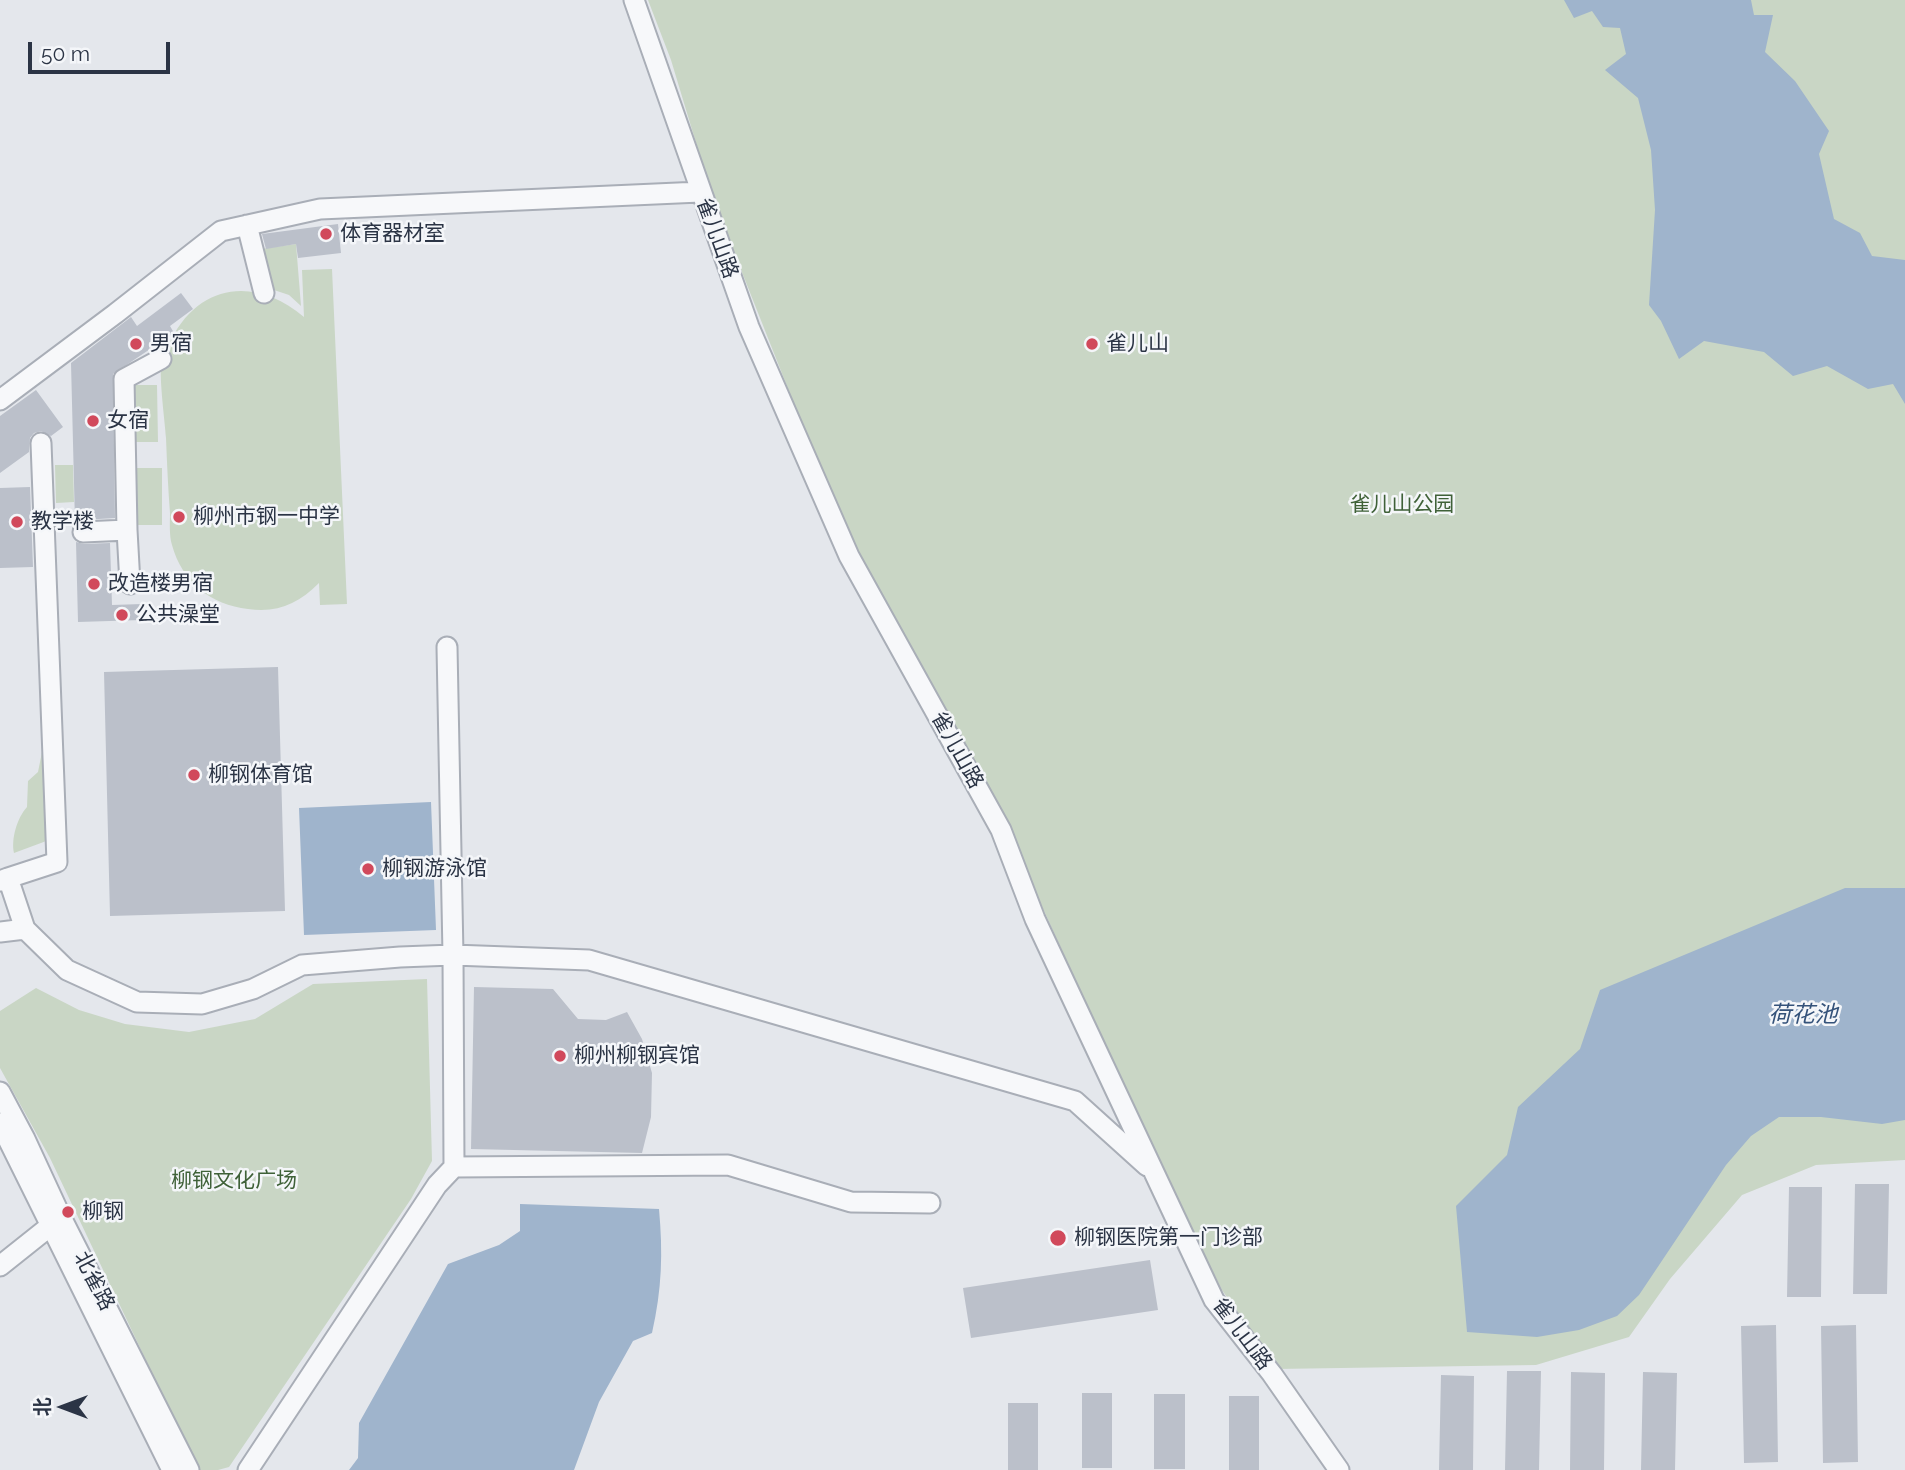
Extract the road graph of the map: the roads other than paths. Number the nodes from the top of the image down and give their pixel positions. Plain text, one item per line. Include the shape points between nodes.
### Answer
1 (634, 0) edge
2 (700, 192) junction
3 (247, 225) junction
4 (264, 293) dead end
5 (161, 359) dead end
6 (0, 400) edge
7 (41, 443) dead end
8 (127, 530) junction
9 (83, 532) dead end
10 (130, 584) dead end
11 (447, 647) dead end
12 (4, 880) edge
13 (25, 929) junction
14 (0, 932) edge
15 (453, 956) junction
16 (0, 1092) edge
17 (0, 1123) edge
18 (454, 1167) junction
19 (1153, 1171) junction
20 (930, 1203) dead end
21 (56, 1221) junction
22 (0, 1266) edge
23 (172, 1470) edge
24 (189, 1470) edge
25 (248, 1470) edge
26 (1339, 1470) edge

1 - 2 street, 雀儿山路
2 - 3 street via 320,209
2 - 19 street, 雀儿山路 via 749,327 849,556 1001,830 1035,919
3 - 4 street
3 - 6 street via 221,231
5 - 8 street via 124,379
7 - 12 street via 57,862
8 - 9 street
8 - 10 street
11 - 15 street
12 - 13 street
13 - 14 street
13 - 15 street via 67,970 137,1002 202,1004 253,989 302,965
15 - 18 street
15 - 19 street via 589,960 1075,1101
16 - 21 street, 北雀路 via 25,1139
17 - 21 street, 北雀路
18 - 20 street via 728,1165 851,1202
18 - 25 street via 437,1185
19 - 26 street, 雀儿山路 via 1214,1300
21 - 22 street
21 - 23 street, 北雀路
21 - 24 street, 北雀路

